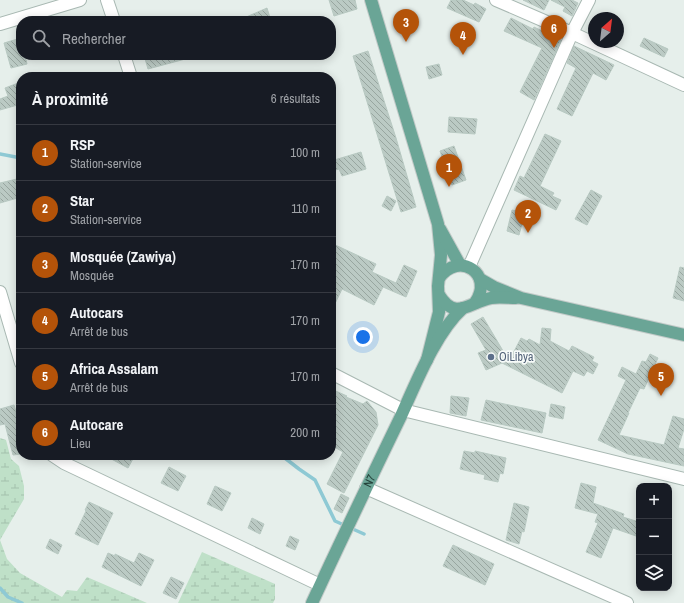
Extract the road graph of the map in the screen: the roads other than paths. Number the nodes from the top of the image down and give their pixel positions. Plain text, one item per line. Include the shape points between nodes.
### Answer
1 (80, 0) edge
2 (107, 0) edge
3 (371, 0) edge
4 (496, 0) edge
5 (589, 0) edge
6 (27, 16) edge
7 (112, 16) edge
8 (16, 19) edge
9 (0, 24) edge
10 (572, 33) junction
11 (126, 60) edge
12 (129, 72) edge
13 (684, 85) edge
14 (438, 224) junction
15 (464, 266) junction
16 (439, 278) junction
17 (480, 279) junction
18 (0, 292) edge
19 (439, 295) junction
20 (521, 298) junction
21 (475, 303) junction
22 (463, 308) junction
23 (684, 335) edge
24 (16, 346) edge
25 (427, 360) junction
26 (336, 376) edge
27 (403, 410) junction
28 (60, 460) edge
29 (684, 479) edge
30 (366, 488) junction
31 (320, 585) junction
32 (312, 603) edge
33 (627, 603) edge

1 - 6 street
2 - 7 street
3 - 14 main road
4 - 10 street
5 - 10 street
8 - 9 street
10 - 13 street
10 - 15 street
11 - 12 street
14 - 15 main road
14 - 16 main road via 441,255
15 - 16 main road via 452,266
15 - 17 main road via 476,272
16 - 19 main road
17 - 20 main road
17 - 21 main road via 481,292
18 - 24 street
19 - 22 main road via 451,307
19 - 25 main road via 437,324
20 - 21 main road via 491,298
20 - 23 main road
21 - 22 main road
22 - 25 main road via 451,320
25 - 27 main road, N7
26 - 27 street
27 - 29 street
27 - 30 main road, N7
28 - 31 street
30 - 31 main road, N7
30 - 33 street
31 - 32 main road, N7

